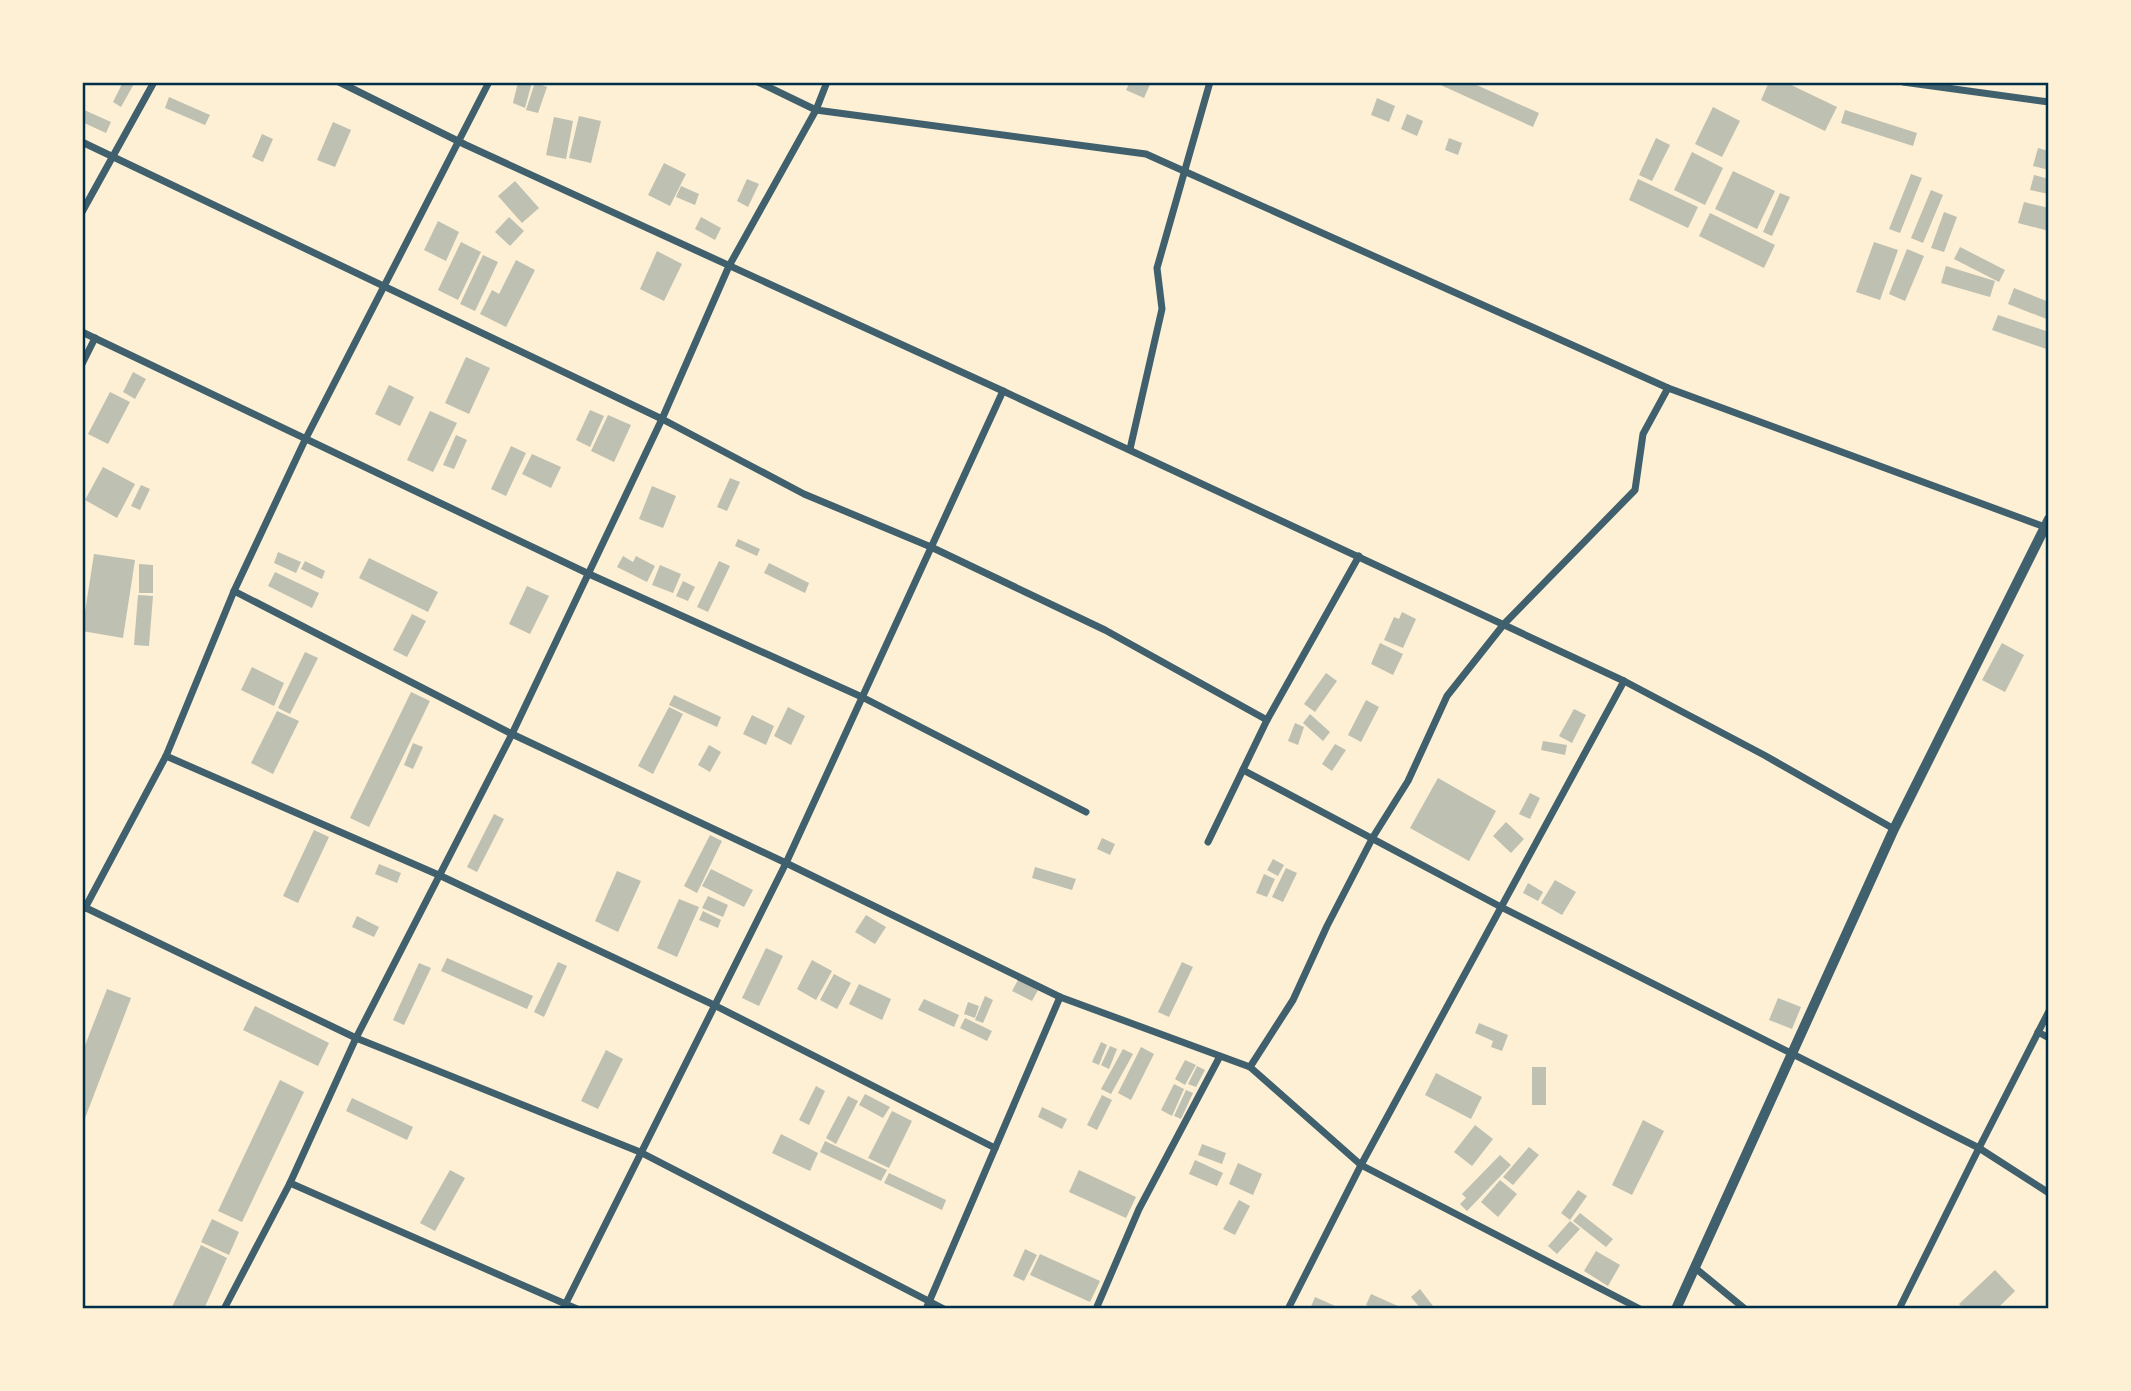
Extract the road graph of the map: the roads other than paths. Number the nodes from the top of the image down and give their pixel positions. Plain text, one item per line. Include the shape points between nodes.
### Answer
1 (154, 82) edge
2 (340, 82) edge
3 (489, 82) edge
4 (758, 82) edge
5 (827, 82) edge
6 (1210, 82) edge
7 (1903, 82) edge
8 (2049, 102) edge
9 (816, 110) junction
10 (459, 141) junction
11 (82, 142) edge
12 (113, 157) junction
13 (1187, 172) junction
14 (82, 212) edge
15 (729, 266) junction
16 (384, 287) junction
17 (82, 332) edge
18 (95, 338) junction
19 (82, 364) edge
20 (1668, 388) junction
21 (1003, 391) junction
22 (662, 419) junction
23 (305, 440) junction
24 (1129, 449) junction
25 (2047, 523) edge
26 (931, 547) junction
27 (1359, 556) junction
28 (589, 574) junction
29 (234, 591) junction
30 (1504, 624) junction
31 (1625, 681) junction
32 (862, 697) junction
33 (1267, 720) junction
34 (512, 734) junction
35 (166, 756) junction
36 (1243, 770) junction
37 (1086, 812) dead end
38 (1894, 830) junction
39 (1373, 837) junction
40 (1208, 842) dead end
41 (786, 863) junction
42 (441, 876) junction
43 (83, 907) edge
44 (1502, 907) junction
45 (1060, 997) junction
46 (714, 1005) junction
47 (2049, 1012) edge
48 (2038, 1032) junction
49 (356, 1038) junction
50 (2049, 1038) edge
51 (1794, 1053) junction
52 (1219, 1058) junction
53 (1250, 1067) junction
54 (995, 1148) junction
55 (1979, 1148) junction
56 (640, 1152) junction
57 (1361, 1165) junction
58 (290, 1183) junction
59 (2049, 1193) edge
60 (1694, 1267) junction
61 (566, 1303) junction
62 (928, 1305) edge
63 (224, 1309) edge
64 (577, 1309) edge
65 (944, 1309) edge
66 (1096, 1309) edge
67 (1288, 1309) edge
68 (1640, 1309) edge
69 (1676, 1309) edge
70 (1745, 1309) edge
71 (1899, 1309) edge

1 - 12 street
2 - 10 street
3 - 10 street
4 - 9 street
5 - 9 street
6 - 13 street
7 - 8 street
9 - 13 street via 1146,154
9 - 15 street
10 - 15 street
10 - 16 street
11 - 12 street
12 - 14 street
12 - 16 street
13 - 20 street
13 - 24 street via 1157,268 1162,309
15 - 21 street
15 - 22 street
16 - 22 street
16 - 23 street
17 - 18 street
18 - 19 street
18 - 23 street
20 - 25 street
20 - 30 street via 1643,434 1635,490
21 - 24 street
21 - 26 street
22 - 26 street via 804,494
22 - 28 street
23 - 28 street
23 - 29 street
24 - 27 street
25 - 38 street
26 - 32 street
26 - 33 street via 1105,630
27 - 30 street
27 - 33 street
28 - 32 street
28 - 34 street
29 - 34 street
29 - 35 street
30 - 31 street
30 - 39 street via 1447,696 1408,781
31 - 38 street
31 - 44 street
32 - 37 street
32 - 41 street
33 - 36 street
34 - 41 street
34 - 42 street
35 - 42 street
35 - 43 street
36 - 39 street
36 - 40 street
38 - 51 street
39 - 44 street
39 - 53 street via 1293,1000
41 - 45 street
41 - 46 street
42 - 46 street
42 - 49 street
43 - 49 street
44 - 51 street
44 - 57 street
45 - 52 street
45 - 54 street
46 - 54 street
46 - 56 street
47 - 48 street
48 - 50 street
48 - 55 street
49 - 56 street
49 - 58 street
51 - 55 street
51 - 60 street
52 - 53 street
52 - 66 street via 1139,1209
53 - 57 street
54 - 62 street
55 - 59 street
55 - 71 street
56 - 61 street
56 - 62 street
57 - 67 street
57 - 68 street
58 - 61 street
58 - 63 street
60 - 69 street
60 - 70 street
61 - 64 street
62 - 65 street

